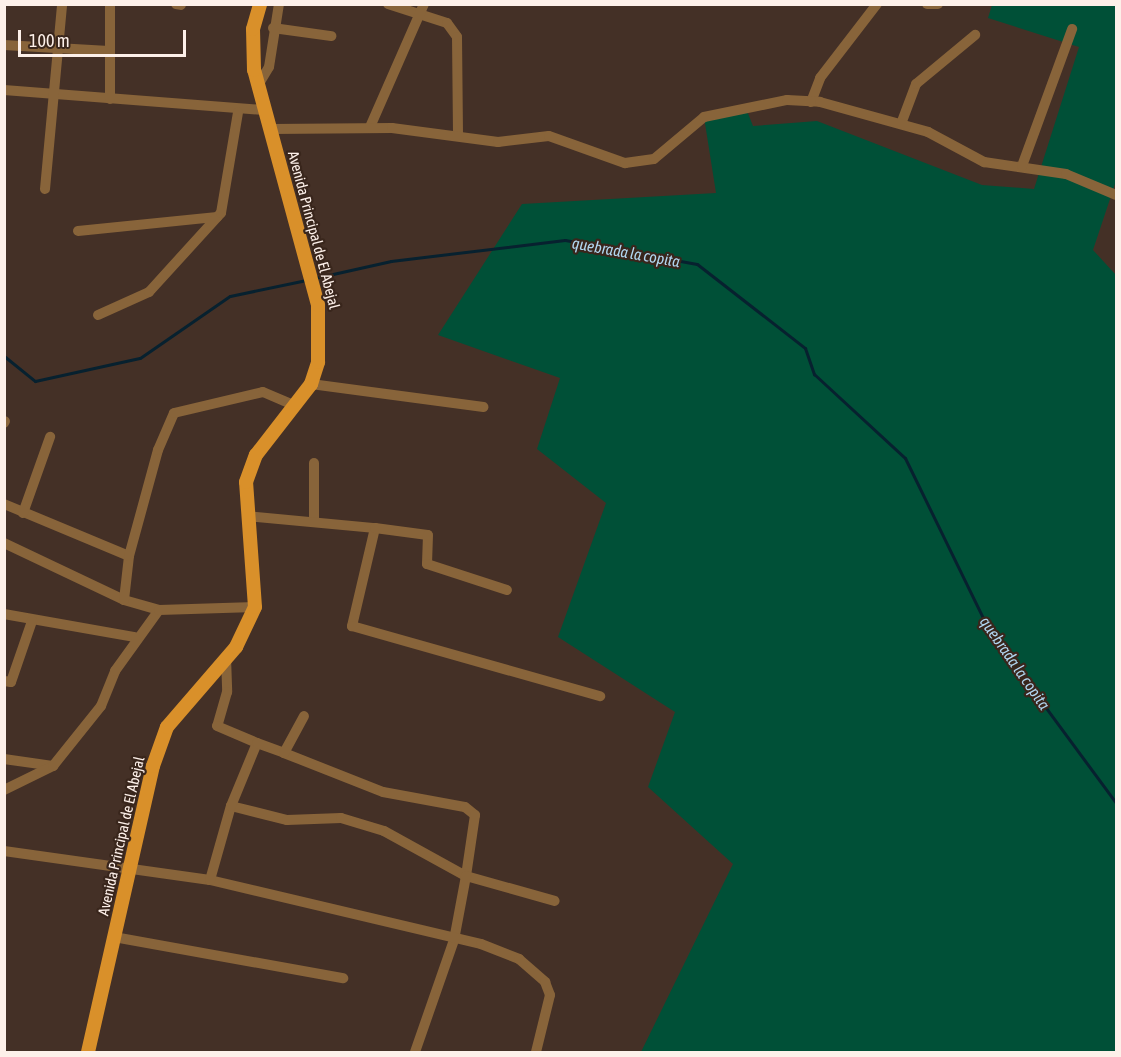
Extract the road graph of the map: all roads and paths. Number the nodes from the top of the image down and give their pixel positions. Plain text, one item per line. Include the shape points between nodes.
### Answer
1 (62, 4) edge
2 (110, 4) edge
3 (176, 4) edge
4 (260, 4) edge
5 (279, 4) edge
6 (388, 4) edge
7 (878, 4) edge
8 (927, 4) edge
9 (938, 4) edge
10 (181, 5) edge
11 (422, 8) edge
12 (273, 27) junction
13 (1072, 29) dead end
14 (975, 35) dead end
15 (331, 36) dead end
16 (4, 45) edge
17 (61, 50) junction
18 (109, 51) junction
19 (258, 87) junction
20 (4, 90) edge
21 (57, 94) junction
22 (110, 99) junction
23 (811, 102) junction
24 (263, 110) junction
25 (238, 112) junction
26 (901, 124) junction
27 (370, 127) junction
28 (270, 129) junction
29 (458, 135) junction
30 (1022, 166) junction
31 (45, 189) dead end
32 (1116, 195) edge
33 (217, 218) junction
34 (78, 231) dead end
35 (98, 315) dead end
36 (311, 384) junction
37 (294, 405) junction
38 (483, 408) dead end
39 (50, 437) dead end
40 (314, 463) dead end
41 (4, 504) edge
42 (23, 513) junction
43 (247, 516) junction
44 (314, 519) junction
45 (375, 528) junction
46 (4, 543) edge
47 (129, 556) junction
48 (507, 590) dead end
49 (124, 600) junction
50 (255, 607) junction
51 (159, 610) junction
52 (4, 614) edge
53 (32, 621) junction
54 (135, 637) junction
55 (226, 657) junction
56 (4, 681) edge
57 (600, 696) dead end
58 (304, 716) dead end
59 (258, 743) junction
60 (284, 753) junction
61 (4, 759) edge
62 (53, 766) junction
63 (4, 790) edge
64 (231, 806) junction
65 (4, 851) edge
66 (130, 869) junction
67 (466, 876) junction
68 (210, 880) junction
69 (555, 901) dead end
70 (114, 938) junction
71 (454, 940) junction
72 (344, 978) dead end
73 (88, 1053) edge
74 (415, 1053) edge
75 (536, 1053) edge

1 - 17 street
2 - 18 street
3 - 10 street
4 - 19 main road, Avenida Principal de El Abejal via 253,29
5 - 12 street
6 - 11 street
7 - 23 street via 820,78
8 - 9 street
11 - 27 street
11 - 29 street via 447,23 457,38
12 - 15 street
12 - 19 street via 269,67
13 - 30 street
14 - 26 street via 916,84
16 - 17 street
17 - 18 street
17 - 21 street
18 - 22 street
19 - 24 main road, Avenida Principal de El Abejal
20 - 21 street
21 - 22 street
21 - 31 street
22 - 25 street
23 - 26 street
23 - 29 street via 787,100 704,117 654,159 625,163 549,136 498,142
24 - 25 street
24 - 28 main road, Avenida Principal de El Abejal
25 - 33 street
26 - 30 street via 962,147 984,162
27 - 28 street
27 - 29 street
28 - 36 main road, Avenida Principal de El Abejal via 318,305 322,336
30 - 32 street via 1066,174
33 - 34 street
33 - 35 street via 149,292
36 - 37 main road, Avenida Principal de El Abejal
36 - 38 street
37 - 43 main road, Avenida Principal de El Abejal via 256,454 246,482
37 - 47 street via 263,392 174,413 158,450
39 - 42 street
40 - 44 street
41 - 42 street
42 - 47 street
43 - 44 street
43 - 50 main road, Avenida Principal de El Abejal
44 - 45 street
45 - 48 street via 428,535 427,564
45 - 57 street via 352,626
46 - 49 street
47 - 49 street
49 - 51 street
50 - 51 street
50 - 55 main road, Avenida Principal de El Abejal
51 - 54 street
52 - 53 street
53 - 54 street
53 - 56 street via 11,682
54 - 62 street via 101,706
55 - 59 street via 227,692 217,726
55 - 66 main road, Avenida Principal de El Abejal via 167,727
58 - 60 street
59 - 60 street
59 - 64 street
60 - 67 street via 371,788 473,812
61 - 62 street
62 - 63 street
64 - 67 street via 286,820 341,818 384,831
64 - 68 street
65 - 66 street
66 - 68 street
66 - 70 main road, Avenida Principal de El Abejal
67 - 69 street
67 - 71 street
68 - 71 street
70 - 72 street
70 - 73 main road, Avenida Principal de El Abejal
71 - 74 street
71 - 75 street via 519,959 545,982 550,995

